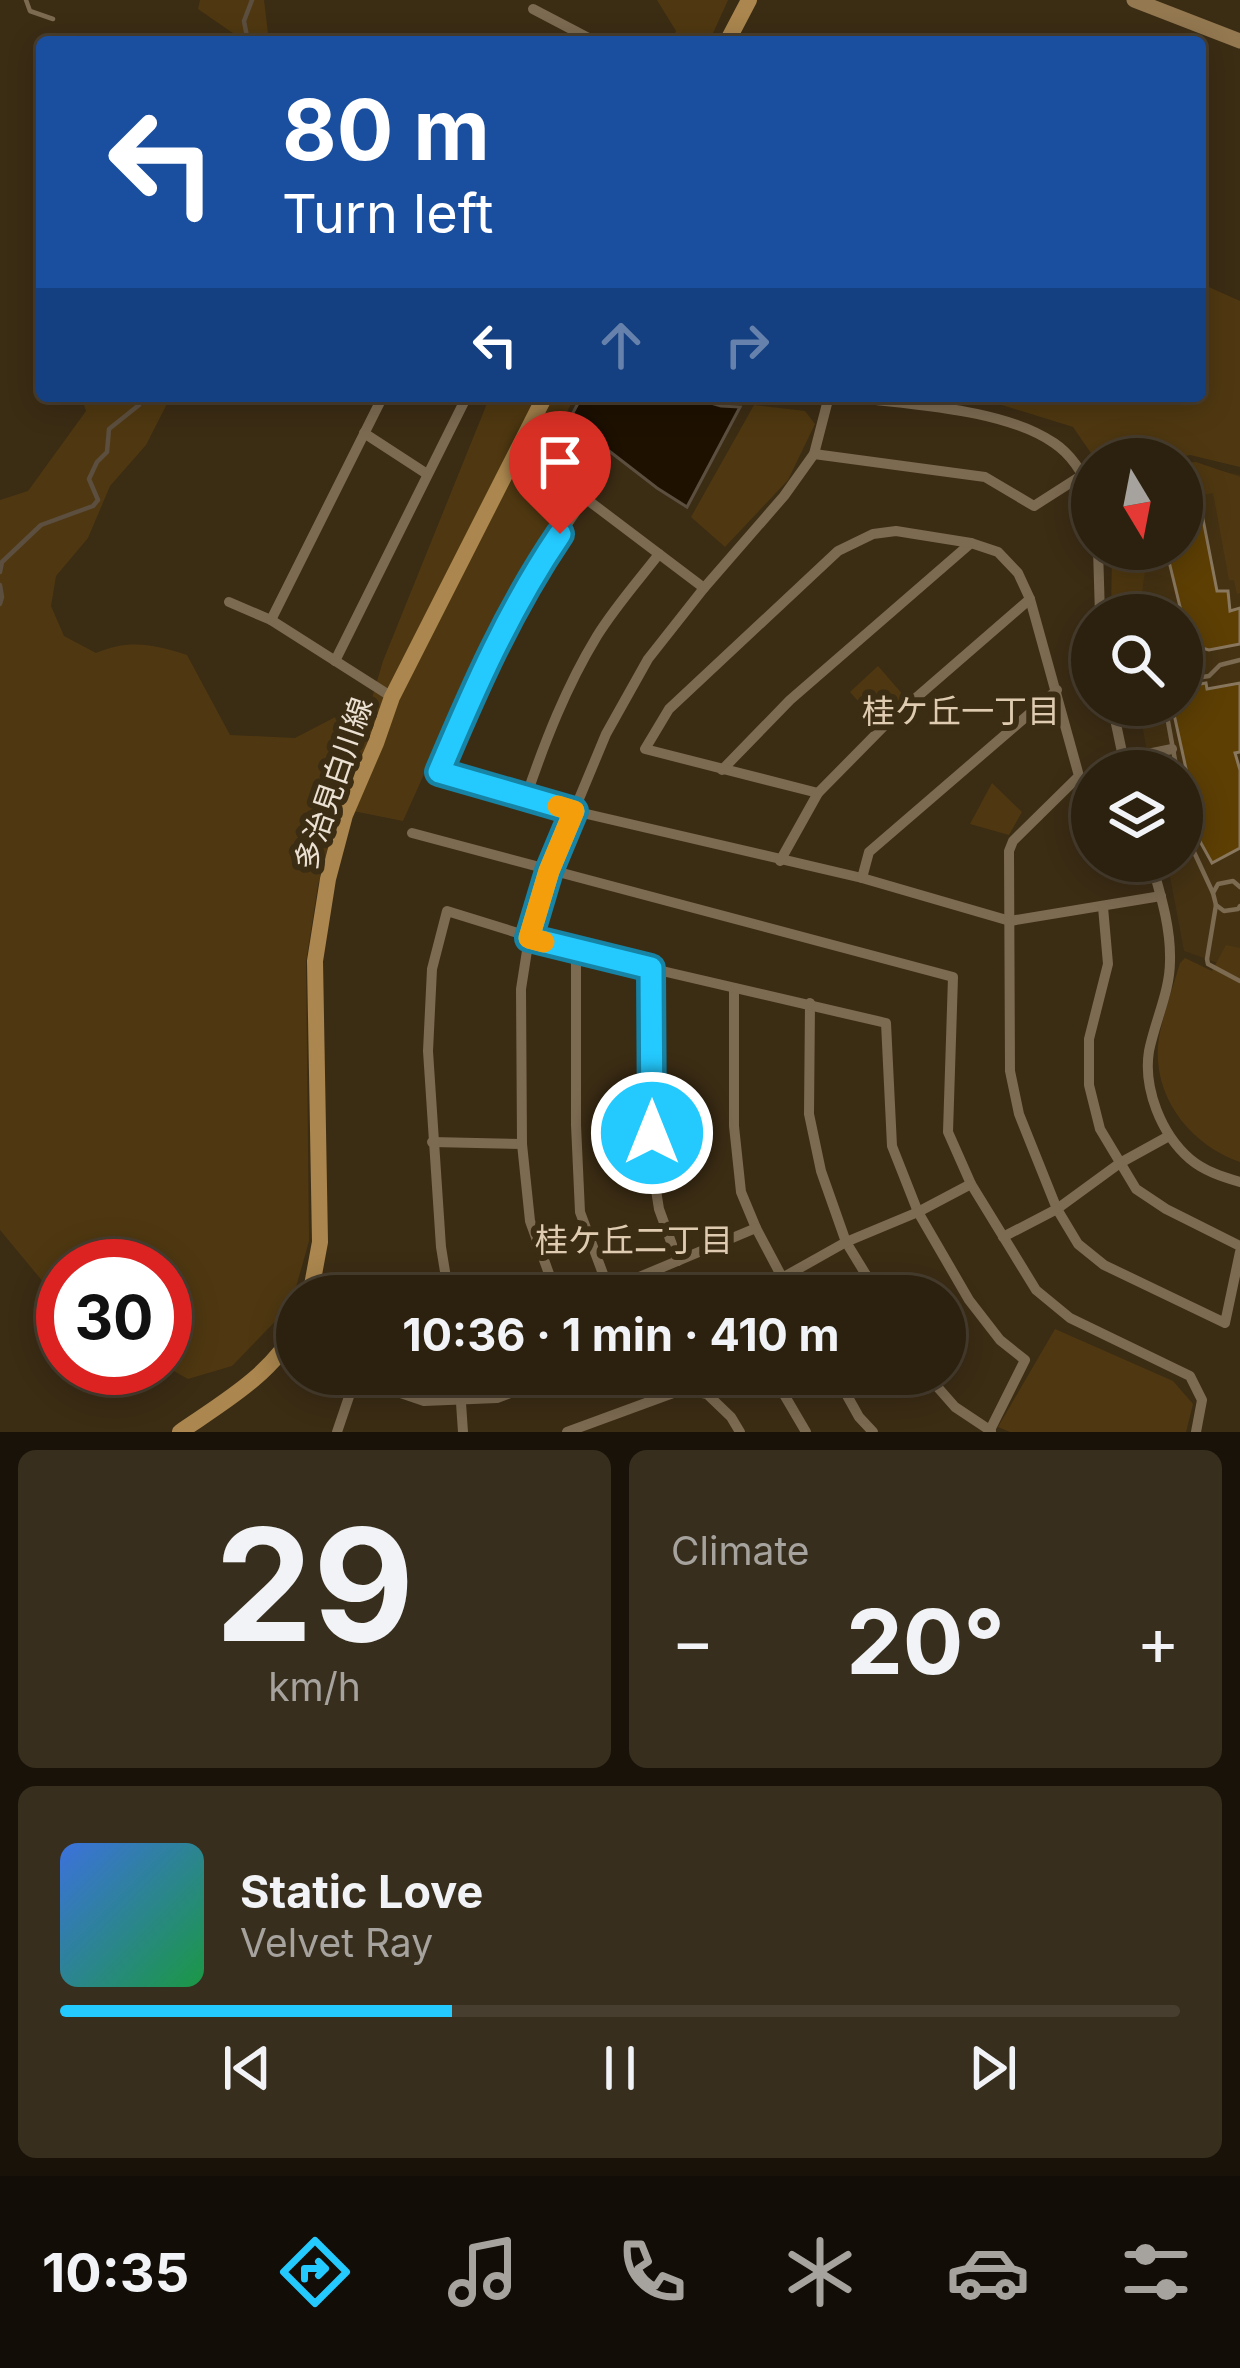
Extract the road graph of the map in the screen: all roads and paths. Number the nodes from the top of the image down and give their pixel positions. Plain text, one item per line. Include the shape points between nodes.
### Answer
1 (26, 0) edge
2 (749, 0) edge
3 (1134, 0) edge
4 (533, 9) dead end
5 (52, 19) dead end
6 (571, 27) junction
7 (566, 36) edge
8 (586, 36) edge
9 (730, 36) edge
10 (1240, 41) edge
11 (380, 402) edge
12 (464, 402) edge
13 (542, 402) edge
14 (827, 402) edge
15 (887, 402) edge
16 (364, 434) junction
17 (814, 454) junction
18 (1071, 460) edge
19 (427, 474) junction
20 (1071, 482) edge
21 (970, 542) junction
22 (659, 554) junction
23 (704, 587) junction
24 (1030, 599) junction
25 (229, 602) dead end
26 (271, 620) junction
27 (1240, 660) edge
28 (335, 662) junction
29 (1203, 677) edge
30 (1057, 690) junction
31 (392, 697) junction
32 (1169, 726) edge
33 (1172, 749) joint
34 (1169, 750) edge
35 (722, 770) junction
36 (818, 793) junction
37 (526, 797) junction
38 (574, 811) junction
39 (412, 833) dead end
40 (780, 861) junction
41 (549, 871) junction
42 (1203, 871) edge
43 (862, 878) junction
44 (1157, 882) edge
45 (1240, 887) edge
46 (1213, 893) junction
47 (1161, 896) junction
48 (1216, 905) junction
49 (1240, 906) edge
50 (1103, 907) junction
51 (1010, 921) junction
52 (529, 938) junction
53 (575, 951) junction
54 (651, 968) junction
55 (1240, 981) edge
56 (734, 988) junction
57 (810, 1004) junction
58 (1169, 1136) junction
59 (432, 1142) junction
60 (522, 1144) junction
61 (1120, 1163) junction
62 (1240, 1182) edge
63 (971, 1184) junction
64 (1057, 1209) junction
65 (918, 1212) junction
66 (755, 1228) junction
67 (1003, 1238) junction
68 (846, 1242) junction
69 (1240, 1249) edge
70 (678, 1261) junction
71 (314, 1275) edge
72 (446, 1275) edge
73 (549, 1275) edge
74 (604, 1275) edge
75 (644, 1275) edge
76 (780, 1275) edge
77 (787, 1275) edge
78 (866, 1275) edge
79 (276, 1358) edge
80 (346, 1395) edge
81 (406, 1395) edge
82 (461, 1395) edge
83 (507, 1395) edge
84 (784, 1395) edge
85 (848, 1395) edge
86 (944, 1395) edge
87 (461, 1400) junction
88 (992, 1431) edge
89 (180, 1432) edge
90 (337, 1432) edge
91 (463, 1432) edge
92 (567, 1432) edge
93 (740, 1432) edge
94 (806, 1432) edge
95 (873, 1432) edge
96 (1196, 1432) edge

1 - 5 lane via 30,11
2 - 9 main road
3 - 10 street
4 - 6 street
6 - 7 street
6 - 8 street
11 - 16 street
12 - 19 street
13 - 31 main road, 多治見白川線
14 - 17 street
15 - 18 street via 1023,426
16 - 19 street
16 - 26 street
17 - 20 street via 985,477 1034,506
17 - 23 street
19 - 28 street
21 - 24 street via 998,552
21 - 35 street
21 - 35 street via 896,531 838,551 669,709 645,749
22 - 23 street
22 - 37 street via 576,672
22 - 37 street via 585,498 500,633 439,772
23 - 38 street via 648,659
24 - 30 street
24 - 36 street
25 - 26 street
26 - 28 street
27 - 29 lane
28 - 31 street
30 - 43 street via 869,853
30 - 51 street via 1079,776 1013,841
31 - 71 main road, 多治見白川線 via 345,814 315,961
32 - 33 lane
33 - 34 street
35 - 36 street
36 - 40 street
37 - 38 street
38 - 40 street
38 - 41 street
39 - 41 street
40 - 43 street
41 - 52 street
41 - 63 street via 953,977 948,1132
42 - 46 lane
43 - 51 street
44 - 47 street
45 - 46 lane via 1218,884
46 - 48 lane
47 - 50 street
47 - 58 street via 1171,966 1148,1056 1152,1100
48 - 49 lane
48 - 55 lane via 1208,964
50 - 51 street
50 - 61 street via 1108,964 1089,1039 1089,1085 1100,1129
51 - 64 street via 1010,1071
52 - 53 street
52 - 59 street via 447,911 432,969
52 - 60 street via 520,989
53 - 54 street
53 - 74 street via 580,1212
54 - 56 street
54 - 70 street via 652,1165
56 - 57 street
56 - 66 street via 734,1126 741,1192
57 - 65 street via 886,1022 892,1146
57 - 68 street via 809,1114
58 - 61 street
58 - 62 street via 1191,1160
59 - 60 street
59 - 72 street
60 - 73 street via 530,1221
61 - 64 street
61 - 69 street via 1136,1189
63 - 65 street
63 - 67 street
64 - 67 street
64 - 69 street via 1103,1265 1225,1323
65 - 68 street
65 - 88 street via 969,1300 1025,1360
66 - 70 street
66 - 76 street
67 - 96 street via 1036,1290 1070,1318 1190,1376 1202,1400
68 - 77 street
68 - 78 street
70 - 75 street
79 - 89 main road
80 - 90 street
81 - 87 street
82 - 87 street
83 - 87 street
84 - 94 street
85 - 95 street
86 - 88 street
87 - 91 street
92 - 93 street via 684,1389 707,1394

